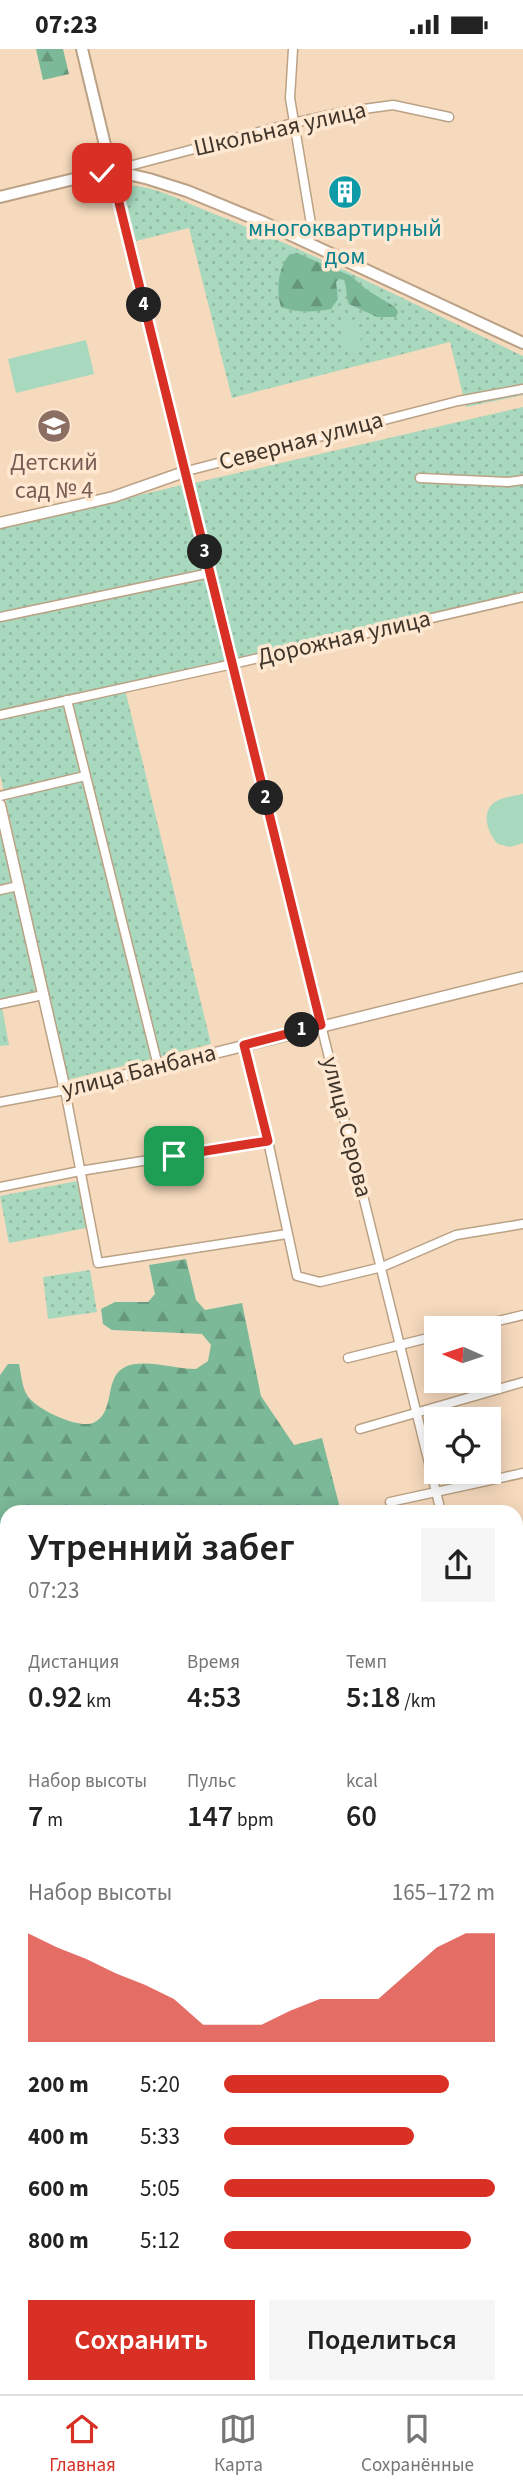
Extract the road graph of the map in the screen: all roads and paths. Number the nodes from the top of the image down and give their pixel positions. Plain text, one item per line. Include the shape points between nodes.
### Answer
1 (82, 49) edge
2 (293, 49) edge
3 (449, 117) dead end
4 (293, 123) junction
5 (111, 170) junction
6 (0, 197) edge
7 (308, 243) junction
8 (523, 343) edge
9 (523, 389) edge
10 (187, 471) junction
11 (419, 478) dead end
12 (523, 480) edge
13 (0, 523) edge
14 (210, 573) junction
15 (523, 597) edge
16 (0, 617) edge
17 (233, 664) junction
18 (67, 700) junction
19 (0, 715) edge
20 (85, 776) junction
21 (0, 796) edge
22 (0, 804) edge
23 (18, 886) junction
24 (0, 890) edge
25 (523, 977) edge
26 (43, 995) junction
27 (0, 1004) edge
28 (321, 1025) junction
29 (244, 1045) junction
30 (159, 1066) junction
31 (65, 1090) junction
32 (0, 1103) edge
33 (268, 1141) junction
34 (80, 1171) junction
35 (0, 1187) edge
36 (523, 1224) edge
37 (287, 1234) junction
38 (382, 1267) junction
39 (523, 1315) edge
40 (501, 1320) edge
41 (424, 1339) edge
42 (400, 1345) junction
43 (348, 1358) dead end
44 (523, 1383) edge
45 (418, 1414) junction
46 (360, 1429) dead end
47 (523, 1473) edge
48 (436, 1492) junction
49 (390, 1502) dead end
50 (439, 1505) edge

1 - 5 main road, улица Серова
2 - 4 street
3 - 4 street, Школьная улица via 393,105
4 - 5 street, Школьная улица
4 - 7 street via 312,230
5 - 6 main road, Школьная улица
5 - 7 main road, Школьная улица via 187,191
5 - 10 street, улица Серова
7 - 8 main road, Школьная улица
9 - 10 street, Северная улица via 458,401
10 - 13 street, Северная улица via 113,497
10 - 14 street, улица Серова
11 - 12 street
14 - 16 street
14 - 17 street, улица Серова
15 - 17 street, Дорожная улица
17 - 18 street, Дорожная улица
17 - 28 street, улица Серова
18 - 19 street, Дорожная улица
18 - 20 street
20 - 21 street
20 - 30 street
22 - 23 street
23 - 24 street
23 - 26 street
25 - 28 street, улица Банбана
26 - 27 street
26 - 31 street
28 - 29 street, улица Банбана
28 - 38 street, улица Серова
29 - 30 street, улица Банбана
29 - 33 street
30 - 31 street, улица Банбана
31 - 32 street, улица Банбана
31 - 34 street
33 - 34 street
33 - 37 street
34 - 35 street
34 - 37 street via 98,1263
36 - 38 street via 456,1235
37 - 38 street via 297,1276 320,1282
38 - 42 street, улица Серова
39 - 40 street
41 - 42 street
42 - 43 street
42 - 45 street, улица Серова
44 - 45 street
45 - 46 street
45 - 48 street, улица Серова
47 - 48 street
48 - 49 street
48 - 50 street, улица Серова

